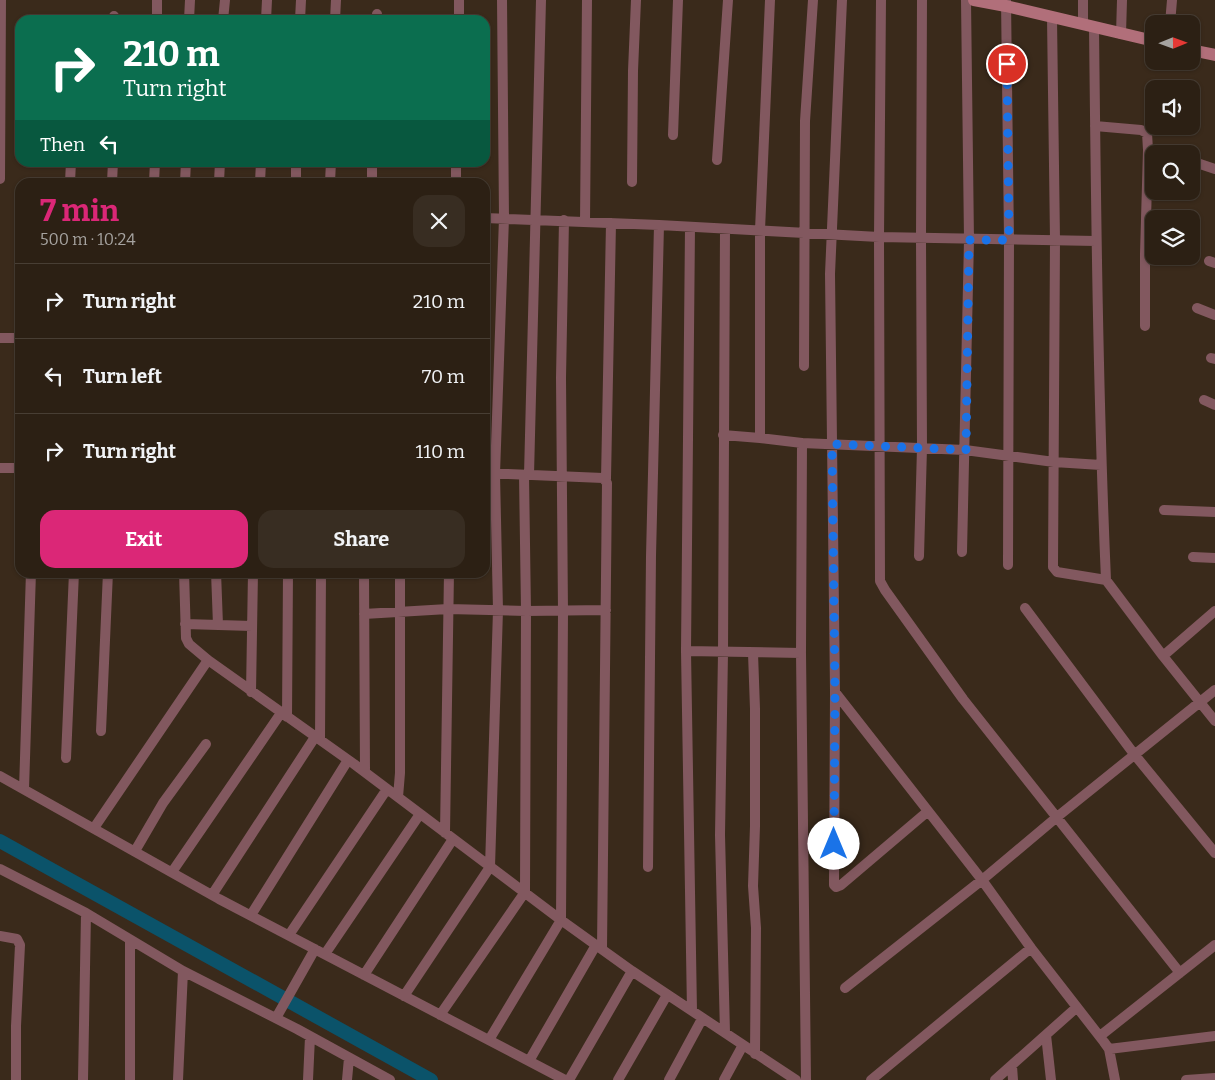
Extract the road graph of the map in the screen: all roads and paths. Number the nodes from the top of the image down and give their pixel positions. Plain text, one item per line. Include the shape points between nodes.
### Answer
1 (2, 0) edge
2 (157, 0) edge
3 (190, 0) edge
4 (225, 0) edge
5 (267, 0) edge
6 (301, 0) edge
7 (336, 0) edge
8 (459, 0) edge
9 (502, 0) edge
10 (541, 0) edge
11 (587, 0) edge
12 (636, 0) edge
13 (678, 0) edge
14 (728, 0) edge
15 (770, 0) edge
16 (814, 0) edge
17 (842, 0) edge
18 (881, 0) edge
19 (922, 0) edge
20 (966, 0) edge
21 (974, 0) edge
22 (1083, 0) edge
23 (1122, 0) edge
24 (1172, 0) edge
25 (1006, 3) edge
26 (157, 15) edge
27 (189, 15) edge
28 (224, 15) edge
29 (266, 15) edge
30 (300, 15) edge
31 (335, 15) edge
32 (459, 15) edge
33 (1171, 15) edge
34 (1052, 18) junction
35 (1089, 26) junction
36 (1121, 34) junction
37 (1145, 40) edge
38 (1200, 52) edge
39 (1215, 55) edge
40 (1095, 126) junction
41 (672, 134) dead end
42 (1148, 145) edge
43 (717, 160) dead end
44 (1200, 164) edge
45 (1215, 169) edge
46 (0, 179) edge
47 (632, 182) dead end
48 (1147, 200) edge
49 (490, 218) edge
50 (504, 218) junction
51 (535, 219) junction
52 (564, 220) junction
53 (585, 222) junction
54 (610, 223) junction
55 (659, 225) junction
56 (690, 227) junction
57 (725, 229) junction
58 (760, 230) junction
59 (803, 234) junction
60 (831, 234) junction
61 (879, 237) junction
62 (921, 238) junction
63 (969, 240) junction
64 (1009, 240) junction
65 (1055, 240) junction
66 (1096, 241) junction
67 (1197, 308) dead end
68 (1215, 316) edge
69 (1146, 326) dead end
70 (0, 338) edge
71 (15, 338) edge
72 (804, 366) dead end
73 (1204, 400) dead end
74 (1215, 405) edge
75 (723, 435) junction
76 (760, 438) junction
77 (802, 443) junction
78 (832, 444) junction
79 (880, 446) junction
80 (922, 448) junction
81 (966, 450) junction
82 (1010, 456) junction
83 (1054, 462) junction
84 (1101, 465) junction
85 (0, 468) edge
86 (15, 468) edge
87 (490, 474) edge
88 (526, 475) junction
89 (563, 476) junction
90 (606, 479) junction
91 (1164, 510) dead end
92 (1215, 512) edge
93 (962, 552) dead end
94 (919, 556) dead end
95 (1193, 557) dead end
96 (1215, 558) edge
97 (1008, 565) dead end
98 (31, 578) edge
99 (74, 578) edge
100 (108, 578) edge
101 (184, 578) edge
102 (216, 578) edge
103 (253, 578) edge
104 (288, 578) edge
105 (321, 578) edge
106 (364, 578) edge
107 (400, 578) edge
108 (449, 578) edge
109 (1106, 580) junction
110 (1025, 608) dead end
111 (448, 609) junction
112 (498, 610) junction
113 (606, 610) junction
114 (526, 611) junction
115 (1215, 611) edge
116 (399, 612) junction
117 (563, 612) junction
118 (364, 614) junction
119 (185, 624) junction
120 (218, 625) junction
121 (252, 626) junction
122 (686, 651) junction
123 (724, 653) junction
124 (753, 653) junction
125 (801, 653) junction
126 (1163, 656) junction
127 (208, 660) junction
128 (1215, 690) edge
129 (251, 692) junction
130 (835, 692) junction
131 (1200, 702) junction
132 (284, 715) junction
133 (1215, 721) edge
134 (101, 731) dead end
135 (318, 738) junction
136 (206, 744) dead end
137 (1134, 754) junction
138 (66, 758) dead end
139 (348, 760) junction
140 (365, 772) junction
141 (0, 776) edge
142 (24, 789) junction
143 (387, 789) junction
144 (398, 797) junction
145 (927, 812) junction
146 (420, 814) junction
147 (1057, 817) junction
148 (94, 828) junction
149 (449, 836) junction
150 (135, 851) junction
151 (1215, 854) edge
152 (490, 867) junction
153 (648, 867) dead end
154 (0, 869) edge
155 (172, 872) junction
156 (982, 880) junction
157 (525, 892) junction
158 (212, 895) junction
159 (86, 913) junction
160 (251, 915) junction
161 (561, 920) junction
162 (289, 935) junction
163 (0, 936) edge
164 (130, 940) junction
165 (1215, 945) edge
166 (599, 947) junction
167 (1031, 948) junction
168 (314, 949) junction
169 (324, 954) junction
170 (183, 971) junction
171 (632, 971) junction
172 (1180, 972) junction
173 (364, 975) junction
174 (845, 988) dead end
175 (667, 995) junction
176 (404, 996) junction
177 (1076, 1008) junction
178 (692, 1011) junction
179 (440, 1015) junction
180 (276, 1018) junction
181 (702, 1019) junction
182 (725, 1033) junction
183 (1046, 1035) junction
184 (1100, 1036) junction
185 (1215, 1036) edge
186 (310, 1037) junction
187 (489, 1040) junction
188 (743, 1045) junction
189 (1109, 1049) junction
190 (755, 1054) junction
191 (350, 1058) junction
192 (529, 1061) junction
193 (1012, 1066) junction
194 (1215, 1078) edge
195 (16, 1080) edge
196 (83, 1080) edge
197 (130, 1080) edge
198 (178, 1080) edge
199 (308, 1080) edge
200 (347, 1080) edge
201 (390, 1080) edge
202 (564, 1080) edge
203 (569, 1080) edge
204 (618, 1080) edge
205 (669, 1080) edge
206 (724, 1080) edge
207 (796, 1080) edge
208 (806, 1080) edge
209 (870, 1080) edge
210 (995, 1080) edge
211 (1013, 1080) edge
212 (1051, 1080) edge
213 (1116, 1080) edge
214 (1186, 1080) edge

1 - 46 street
2 - 26 street
3 - 27 street
4 - 28 street
5 - 29 street
6 - 30 street
7 - 31 street
8 - 32 street
9 - 50 street
10 - 51 street
11 - 53 street
12 - 47 street
13 - 41 street
14 - 43 street
15 - 58 street
16 - 59 street via 805,121
17 - 60 street
18 - 61 street
19 - 62 street
20 - 63 street
21 - 25 street
22 - 35 street
23 - 36 street
24 - 33 street
25 - 34 street
25 - 64 street
34 - 35 street
34 - 65 street
35 - 36 street
35 - 40 street
36 - 37 street
38 - 39 street
40 - 42 street via 1145,131
40 - 66 street
44 - 45 street
48 - 69 street
49 - 50 street
50 - 51 street
50 - 87 street
51 - 52 street
51 - 88 street
52 - 53 street
52 - 89 street
53 - 54 street
54 - 55 street
54 - 90 street
55 - 56 street
55 - 153 street
56 - 57 street
56 - 122 street
57 - 58 street
57 - 75 street
58 - 59 street
58 - 76 street
59 - 60 street
59 - 72 street
60 - 61 street
60 - 78 street
61 - 62 street
61 - 79 street
62 - 63 street
62 - 80 street
63 - 64 street
63 - 81 street
64 - 65 street
64 - 82 street
65 - 66 street
65 - 83 street
66 - 84 street
67 - 68 street
70 - 71 street
73 - 74 street
75 - 76 street
75 - 123 street
76 - 77 street
77 - 78 street
77 - 125 street
78 - 79 street
78 - 130 street
79 - 80 street
79 - 147 street via 879,571 884,590
80 - 81 street
80 - 94 street
81 - 82 street
81 - 93 street
82 - 83 street
82 - 97 street
83 - 84 street
83 - 109 street via 1053,567 1057,572
84 - 109 street
85 - 86 street
87 - 88 street
87 - 112 street
88 - 89 street
88 - 114 street
89 - 90 street
89 - 117 street
90 - 113 street
91 - 92 street
95 - 96 street
98 - 142 street
99 - 138 street
100 - 134 street
101 - 119 street
102 - 120 street
103 - 121 street
104 - 132 street
105 - 135 street
106 - 118 street
107 - 116 street
108 - 111 street
109 - 126 street
110 - 137 street
111 - 112 street
111 - 116 street
111 - 149 street
112 - 114 street
112 - 152 street
113 - 117 street
113 - 166 street
114 - 117 street
114 - 157 street
115 - 126 street
116 - 118 street
116 - 144 street
117 - 161 street
118 - 140 street
119 - 120 street
119 - 127 street via 189,644
120 - 121 street
121 - 129 street
122 - 123 street
122 - 178 street
123 - 124 street
123 - 182 street via 720,835
124 - 125 street
124 - 190 street
125 - 208 street
126 - 131 street
127 - 129 street
127 - 148 street
128 - 131 street
129 - 132 street
130 - 145 street
130 - 145 street via 834,885 841,885
131 - 133 street
131 - 137 street
132 - 135 street
132 - 155 street
135 - 139 street
135 - 158 street
136 - 150 street
137 - 147 street
137 - 151 street
139 - 140 street
139 - 160 street
140 - 143 street
141 - 142 street
142 - 148 street
143 - 144 street
143 - 162 street
144 - 146 street
145 - 156 street
146 - 149 street
146 - 169 street
147 - 156 street
147 - 172 street
148 - 150 street
149 - 152 street
149 - 173 street
150 - 155 street
152 - 157 street
152 - 176 street
154 - 159 street
155 - 158 street
156 - 167 street
156 - 174 street
157 - 161 street
157 - 179 street
158 - 160 street
159 - 164 street
159 - 196 street
160 - 162 street
161 - 166 street
161 - 187 street
162 - 168 street
163 - 195 street via 18,939 20,945
164 - 170 street
164 - 197 street
165 - 172 street
166 - 171 street
166 - 192 street
167 - 177 street
167 - 209 street
168 - 169 street
168 - 180 street
169 - 173 street
170 - 180 street
170 - 198 street
171 - 175 street
171 - 203 street
172 - 184 street
173 - 176 street
175 - 178 street
175 - 204 street
176 - 179 street
177 - 183 street
177 - 184 street
178 - 181 street
179 - 187 street
180 - 186 street
181 - 182 street
181 - 205 street
182 - 188 street
183 - 193 street
183 - 212 street
184 - 189 street
185 - 189 street
186 - 191 street
186 - 199 street
187 - 192 street
188 - 190 street
188 - 206 street
189 - 213 street
190 - 207 street
191 - 200 street
191 - 201 street
192 - 202 street
193 - 210 street
193 - 211 street
194 - 214 street

